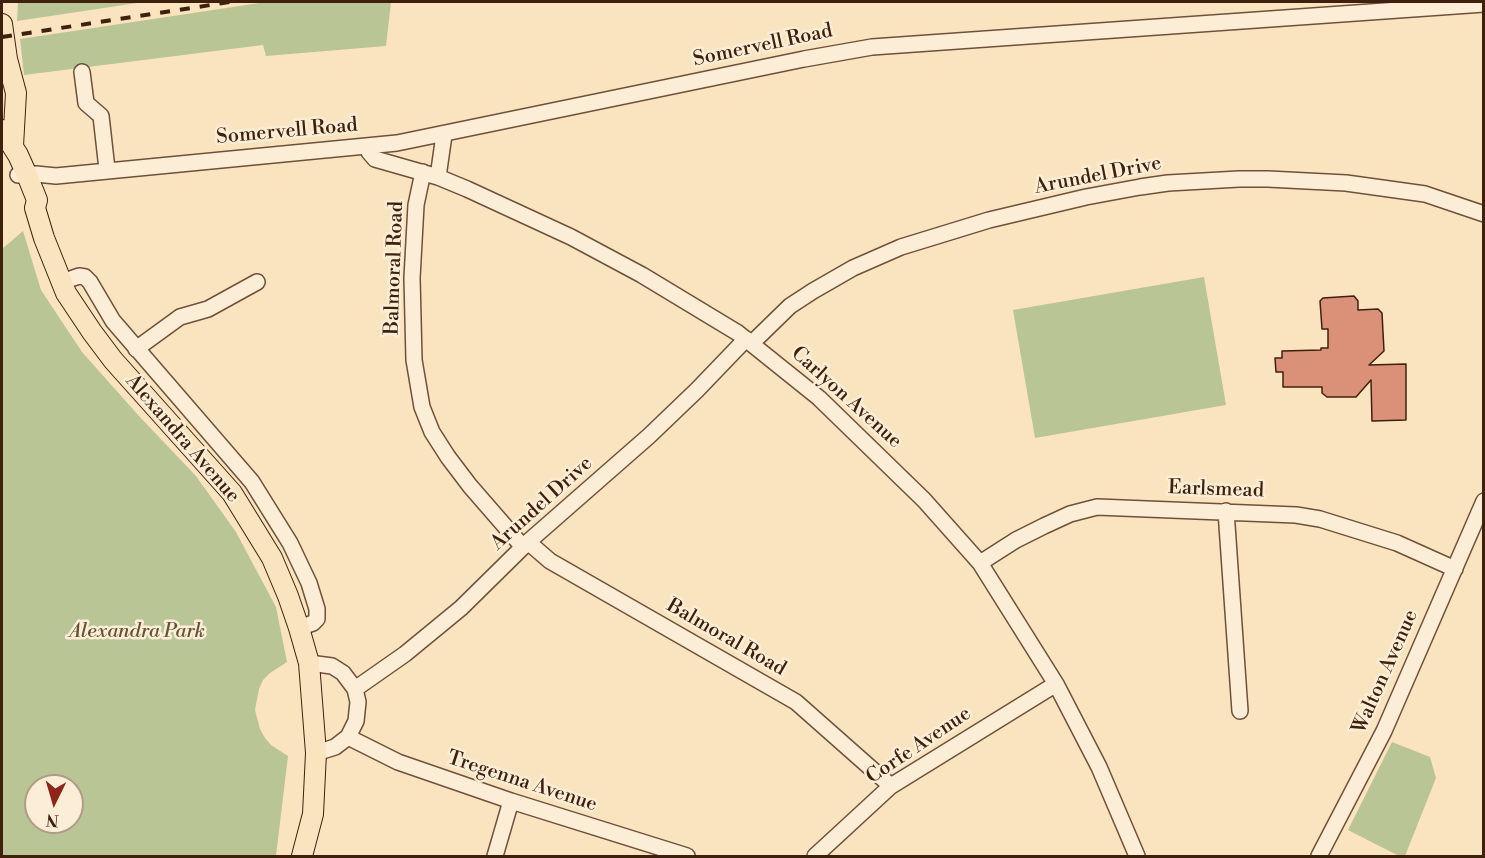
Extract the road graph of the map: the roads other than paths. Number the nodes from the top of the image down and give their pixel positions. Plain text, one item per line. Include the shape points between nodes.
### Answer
1 (1484, 4) edge
2 (2, 24) edge
3 (7, 59) junction
4 (82, 72) dead end
5 (2, 89) edge
6 (444, 135) junction
7 (5, 142) edge
8 (367, 146) junction
9 (107, 169) junction
10 (430, 174) junction
11 (28, 187) junction
12 (1484, 214) edge
13 (62, 282) junction
14 (257, 282) dead end
15 (749, 341) junction
16 (136, 349) junction
17 (1484, 501) edge
18 (1226, 511) junction
19 (526, 544) junction
20 (980, 563) junction
21 (1455, 569) junction
22 (299, 628) junction
23 (309, 663) junction
24 (1056, 684) junction
25 (355, 689) junction
26 (1240, 711) dead end
27 (348, 737) junction
28 (316, 753) junction
29 (891, 786) junction
30 (511, 801) junction
31 (302, 856) edge
32 (495, 856) edge
33 (687, 856) edge
34 (815, 856) edge
35 (1137, 856) edge
36 (1319, 856) edge

1 - 6 street, Somervell Road via 872,47
2 - 3 main road
3 - 5 main road
3 - 7 main road via 16,103
4 - 9 street via 86,103 101,117
6 - 8 street, Somervell Road
6 - 10 street, Balmoral Road
7 - 11 main road, Alexandra Avenue
8 - 9 street, Somervell Road
8 - 10 street, Carlyon Avenue via 375,159
9 - 11 street, Somervell Road via 56,176
10 - 15 street, Carlyon Avenue via 571,237 642,275
10 - 19 street, Balmoral Road via 415,216 412,278 414,360 422,407 447,457
11 - 13 main road, Alexandra Avenue
12 - 15 street, Arundel Drive via 1425,194 1337,182 1206,180 1107,193 989,220 885,254 805,296
13 - 16 street via 85,277
13 - 22 main road, Alexandra Avenue via 113,360 232,493 272,558
14 - 16 street via 208,309 180,317
15 - 19 street, Arundel Drive
15 - 20 street, Carlyon Avenue via 819,398 924,500
16 - 22 street via 252,482 277,521 302,565 317,609 317,619
17 - 21 street, Walton Avenue
18 - 20 street, Earlsmead via 1097,507 1035,530
18 - 21 street, Earlsmead via 1320,519 1397,543
18 - 26 street
19 - 25 street, Arundel Drive via 441,626
19 - 29 street, Balmoral Road via 796,702
20 - 24 street, Carlyon Avenue
21 - 36 street, Walton Avenue via 1384,731
22 - 23 main road, Alexandra Avenue
23 - 25 street via 332,666
23 - 28 main road, Alexandra Avenue
24 - 29 street, Corfe Avenue
24 - 35 street, Carlyon Avenue via 1099,767
25 - 27 street via 358,713
27 - 28 street via 335,747
27 - 30 street, Tregenna Avenue via 398,762
28 - 31 main road, Alexandra Avenue via 313,814
29 - 34 street, Corfe Avenue
30 - 32 street
30 - 33 street, Tregenna Avenue

